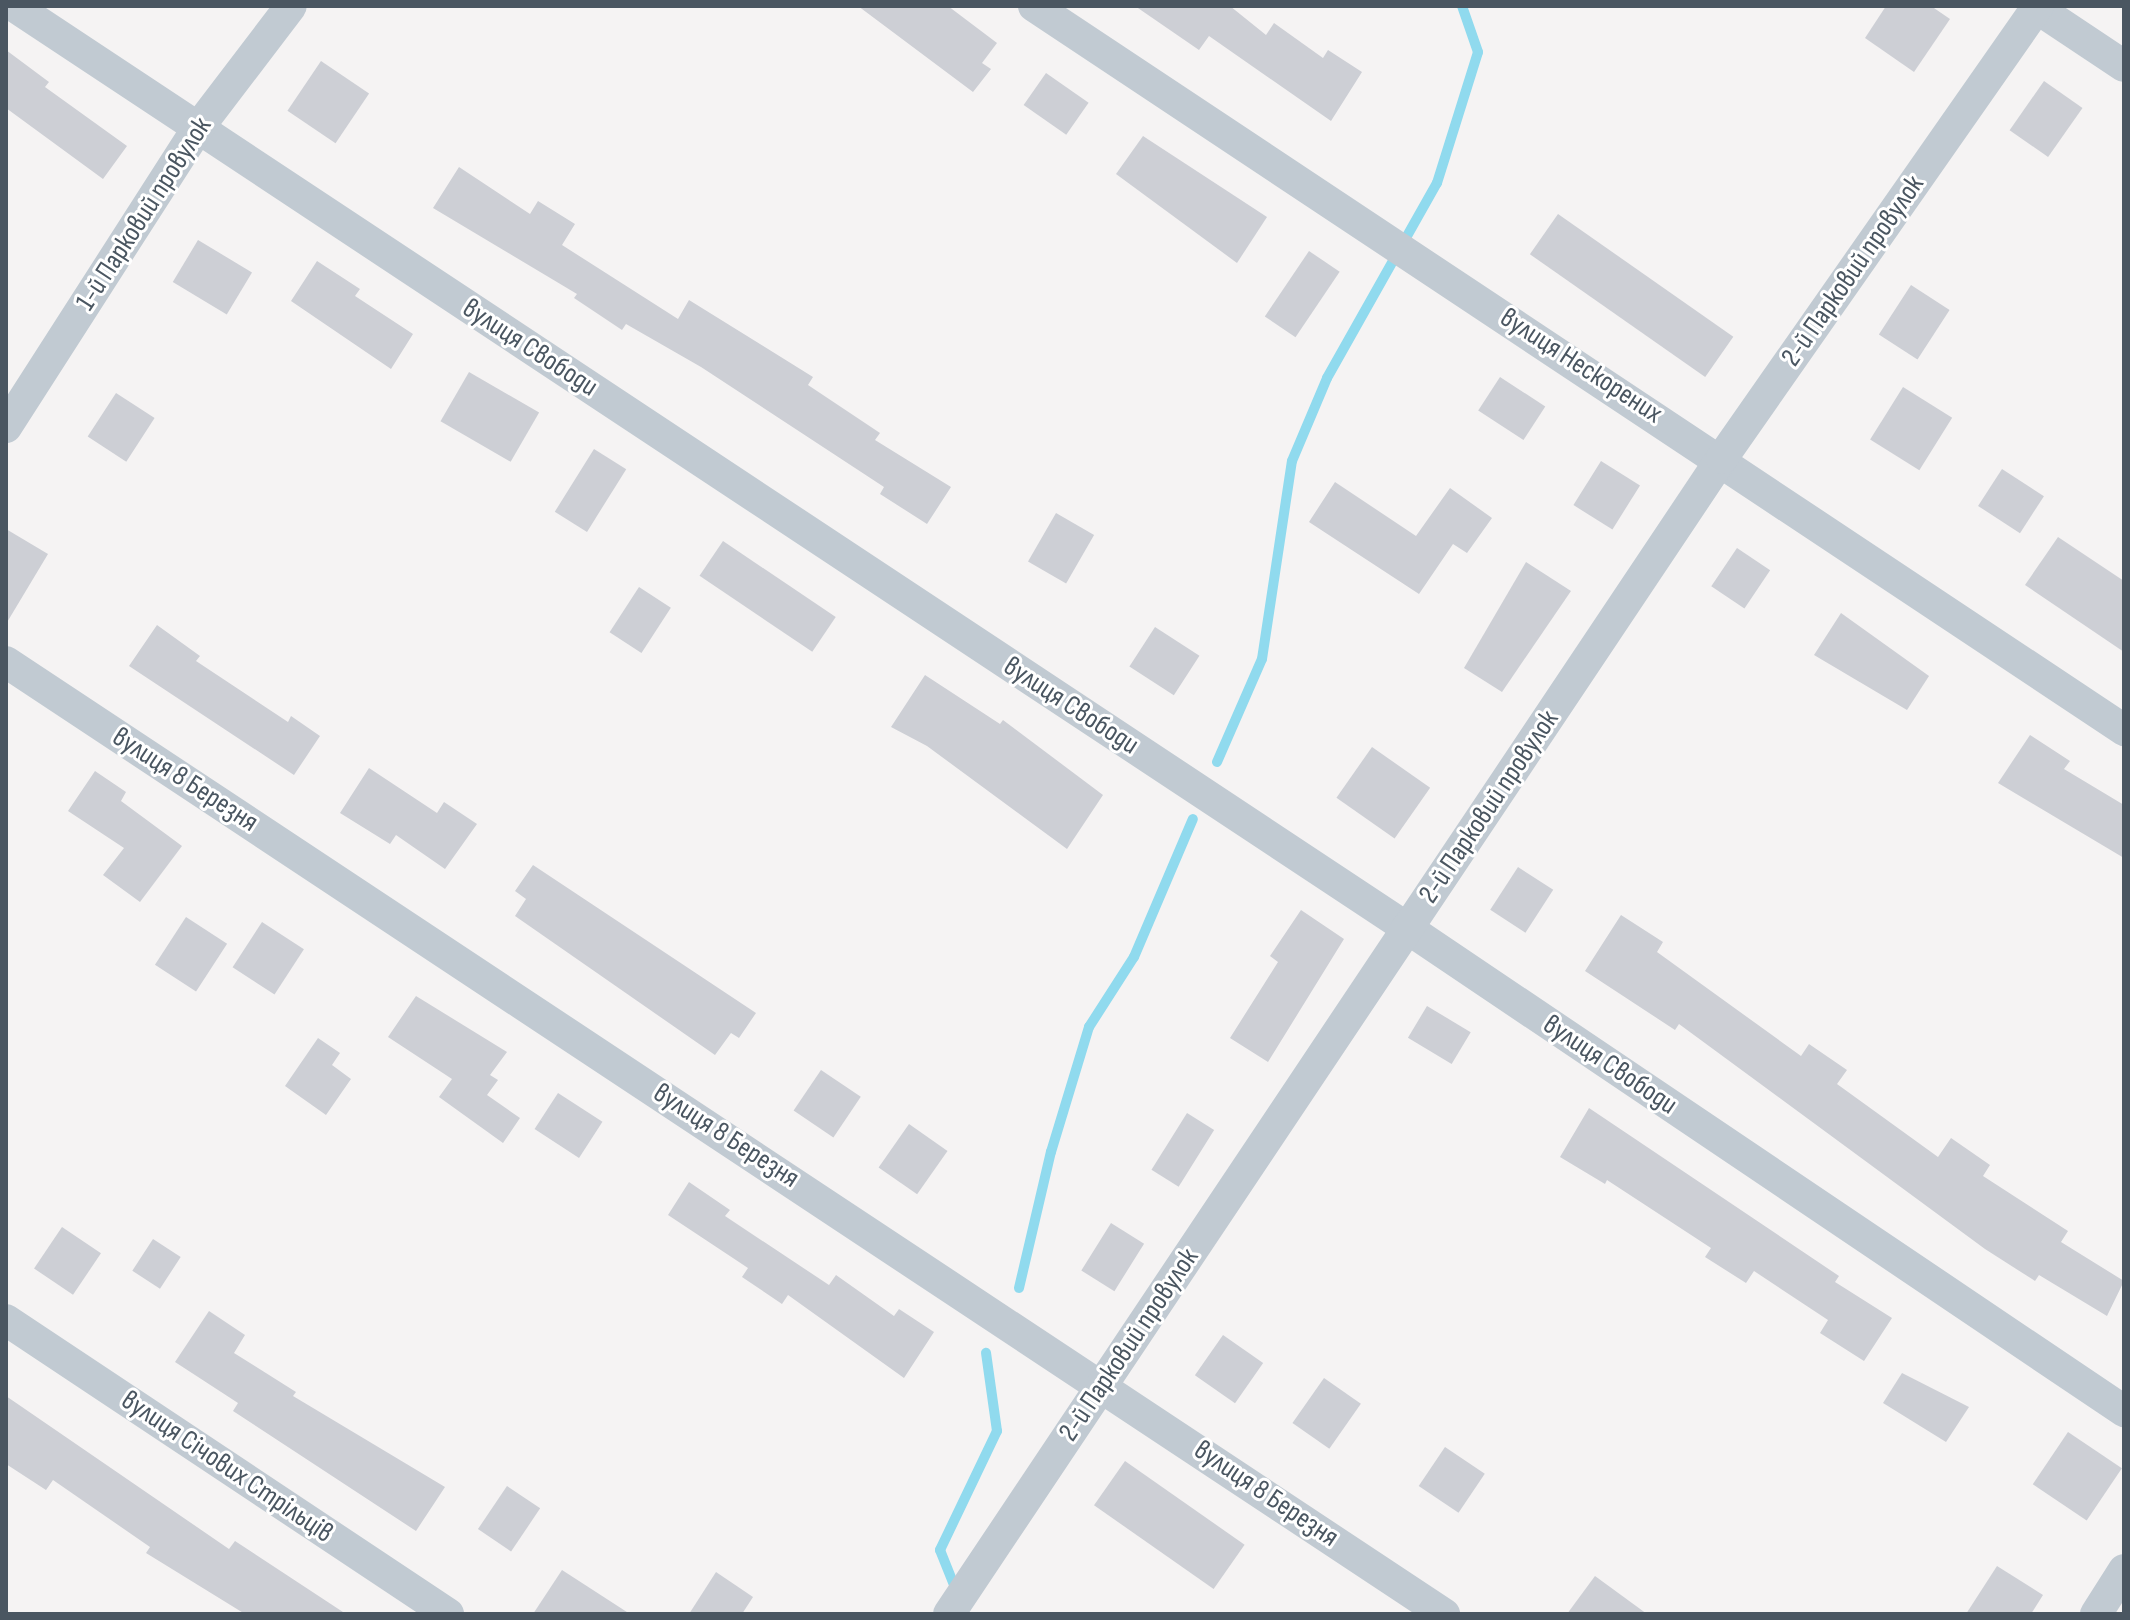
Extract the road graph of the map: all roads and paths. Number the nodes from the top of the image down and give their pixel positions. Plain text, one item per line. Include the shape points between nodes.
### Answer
1 (14, 6) edge
2 (291, 6) edge
3 (1034, 6) edge
4 (2036, 7) edge
5 (2124, 66) edge
6 (198, 128) junction
7 (6, 427) edge
8 (1722, 458) junction
9 (6, 662) edge
10 (2124, 730) edge
11 (1407, 928) junction
12 (6, 1320) edge
13 (1103, 1384) junction
14 (2124, 1411) edge
15 (2124, 1570) edge
16 (448, 1614) edge
17 (949, 1614) edge
18 (1444, 1614) edge
19 (2096, 1614) edge

1 - 6 street, вулиця Свободи
2 - 6 street, 1-й Парковий провулок
3 - 8 street, вулиця Нескорених
4 - 5 street
4 - 8 street, 2-й Парковий провулок
6 - 7 street, 1-й Парковий провулок
6 - 11 street, вулиця Свободи
8 - 10 street, вулиця Нескорених
8 - 11 street, 2-й Парковий провулок
9 - 13 street, вулиця 8 Березня
11 - 13 street, 2-й Парковий провулок
11 - 14 street, вулиця Свободи
12 - 16 street, вулиця Січових Стрільців
13 - 17 street, 2-й Парковий провулок
13 - 18 street, вулиця 8 Березня
15 - 19 street

